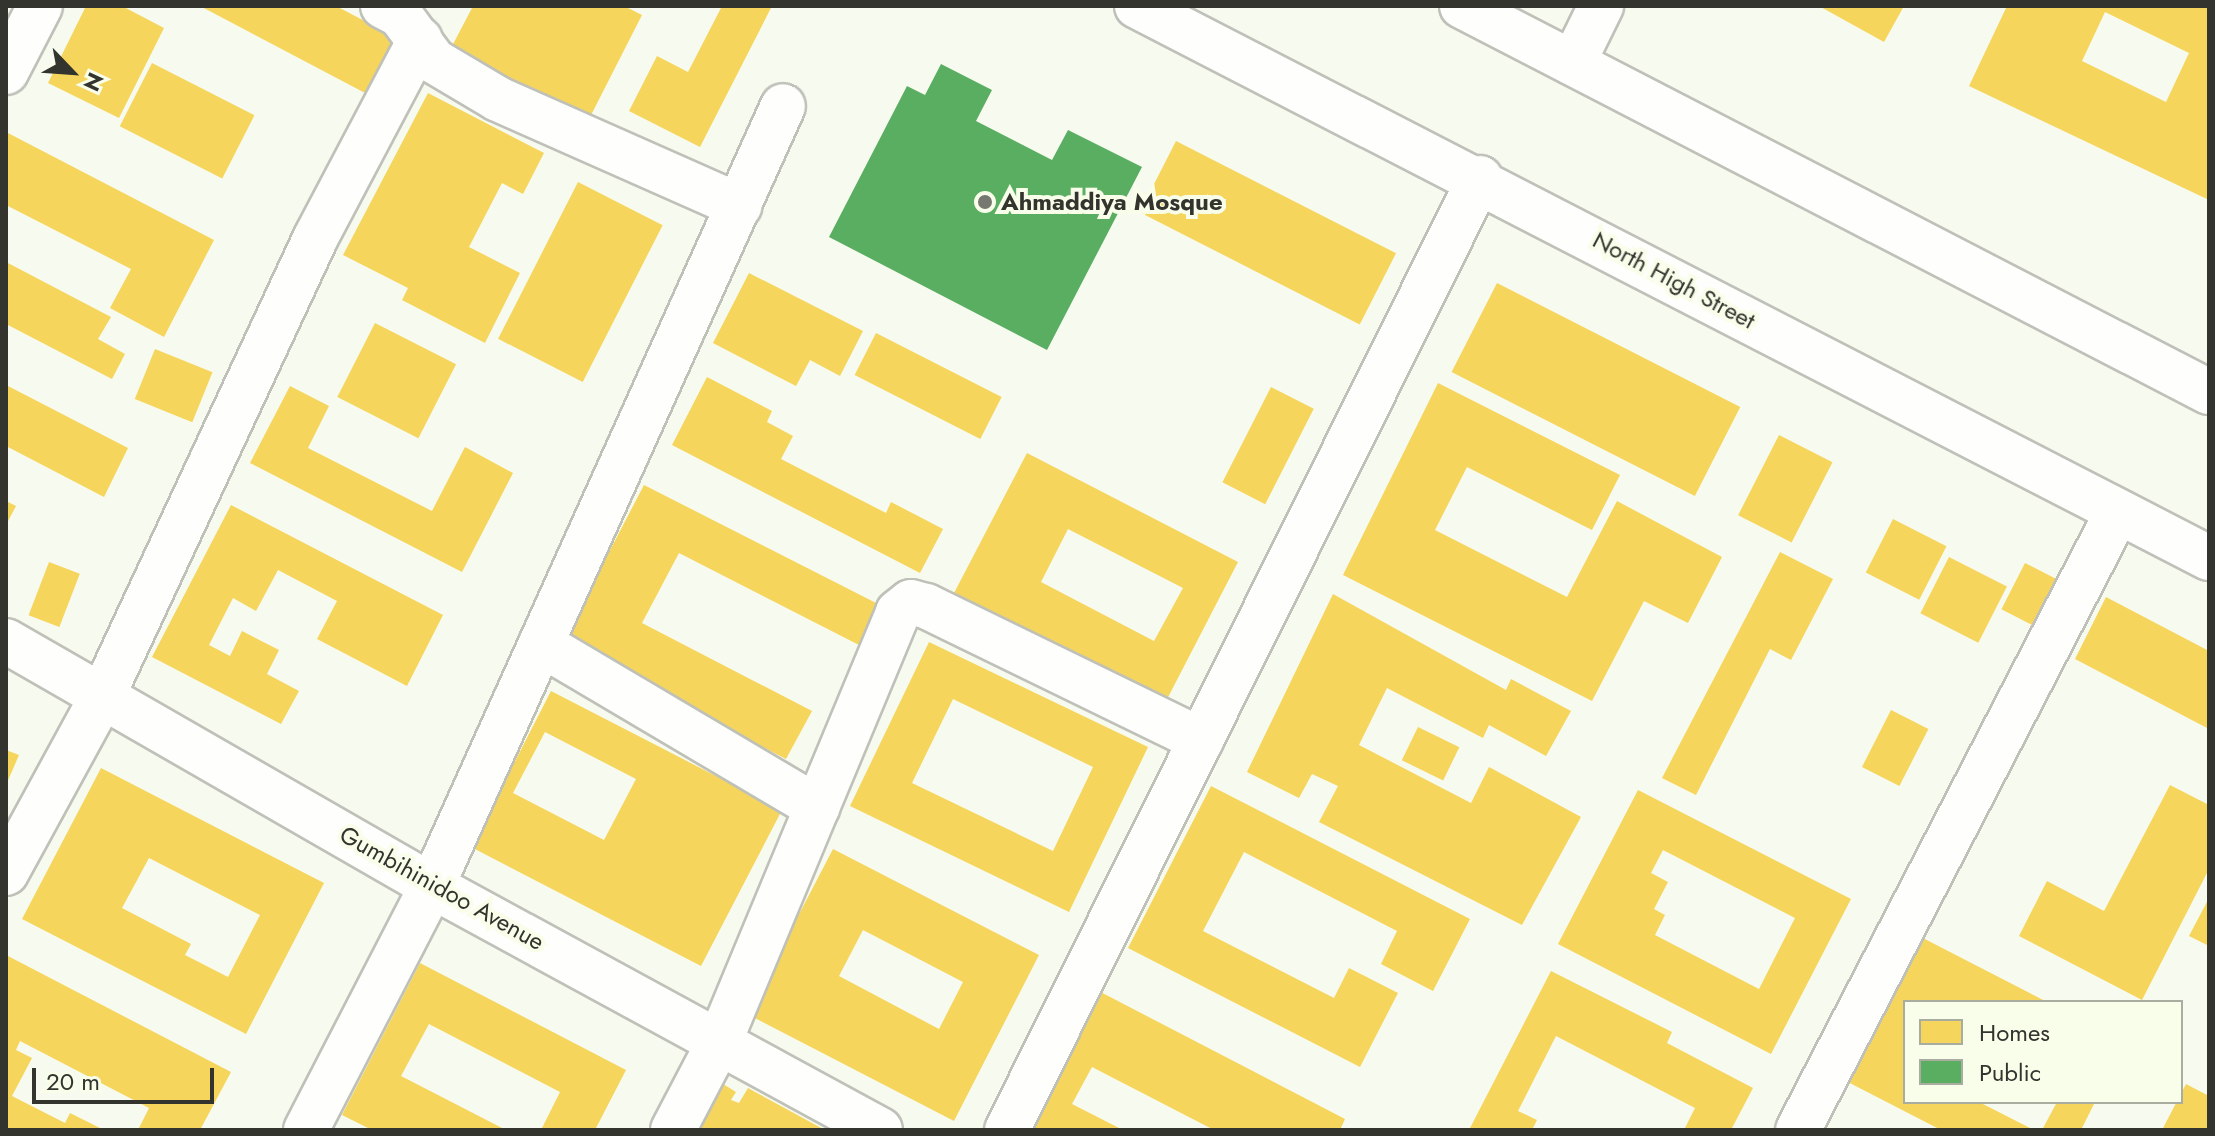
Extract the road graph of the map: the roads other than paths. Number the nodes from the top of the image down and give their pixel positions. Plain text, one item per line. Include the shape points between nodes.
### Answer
1 (40, 6) edge
2 (383, 6) edge
3 (1137, 6) edge
4 (1462, 6) edge
5 (1601, 6) edge
6 (420, 40) junction
7 (1573, 63) junction
8 (6, 72) edge
9 (783, 106) dead end
10 (1480, 178) junction
11 (739, 206) junction
12 (2206, 384) edge
13 (2117, 513) junction
14 (2209, 558) edge
15 (6, 641) edge
16 (541, 644) junction
17 (102, 697) junction
18 (1201, 740) junction
19 (817, 807) junction
20 (6, 873) edge
21 (432, 886) junction
22 (721, 1038) junction
23 (306, 1130) edge
24 (673, 1130) edge
25 (880, 1130) edge
26 (1007, 1130) edge
27 (1798, 1130) edge

1 - 8 main road
2 - 6 main road
3 - 10 main road, North High Street
4 - 7 main road
5 - 7 main road
6 - 11 main road via 434,61 498,99
6 - 17 main road via 316,237
7 - 12 main road
9 - 11 main road
10 - 13 main road, North High Street
10 - 18 main road
11 - 16 main road
13 - 14 main road, North High Street
13 - 27 main road
15 - 17 main road, Gumbihinidoo Avenue
16 - 19 main road
16 - 21 main road
17 - 20 main road
17 - 21 main road, Gumbihinidoo Avenue
18 - 19 main road via 911,602 898,612
18 - 26 main road
19 - 22 main road
21 - 22 main road, Gumbihinidoo Avenue
21 - 23 main road
22 - 24 main road
22 - 25 main road, Gumbihinidoo Avenue

